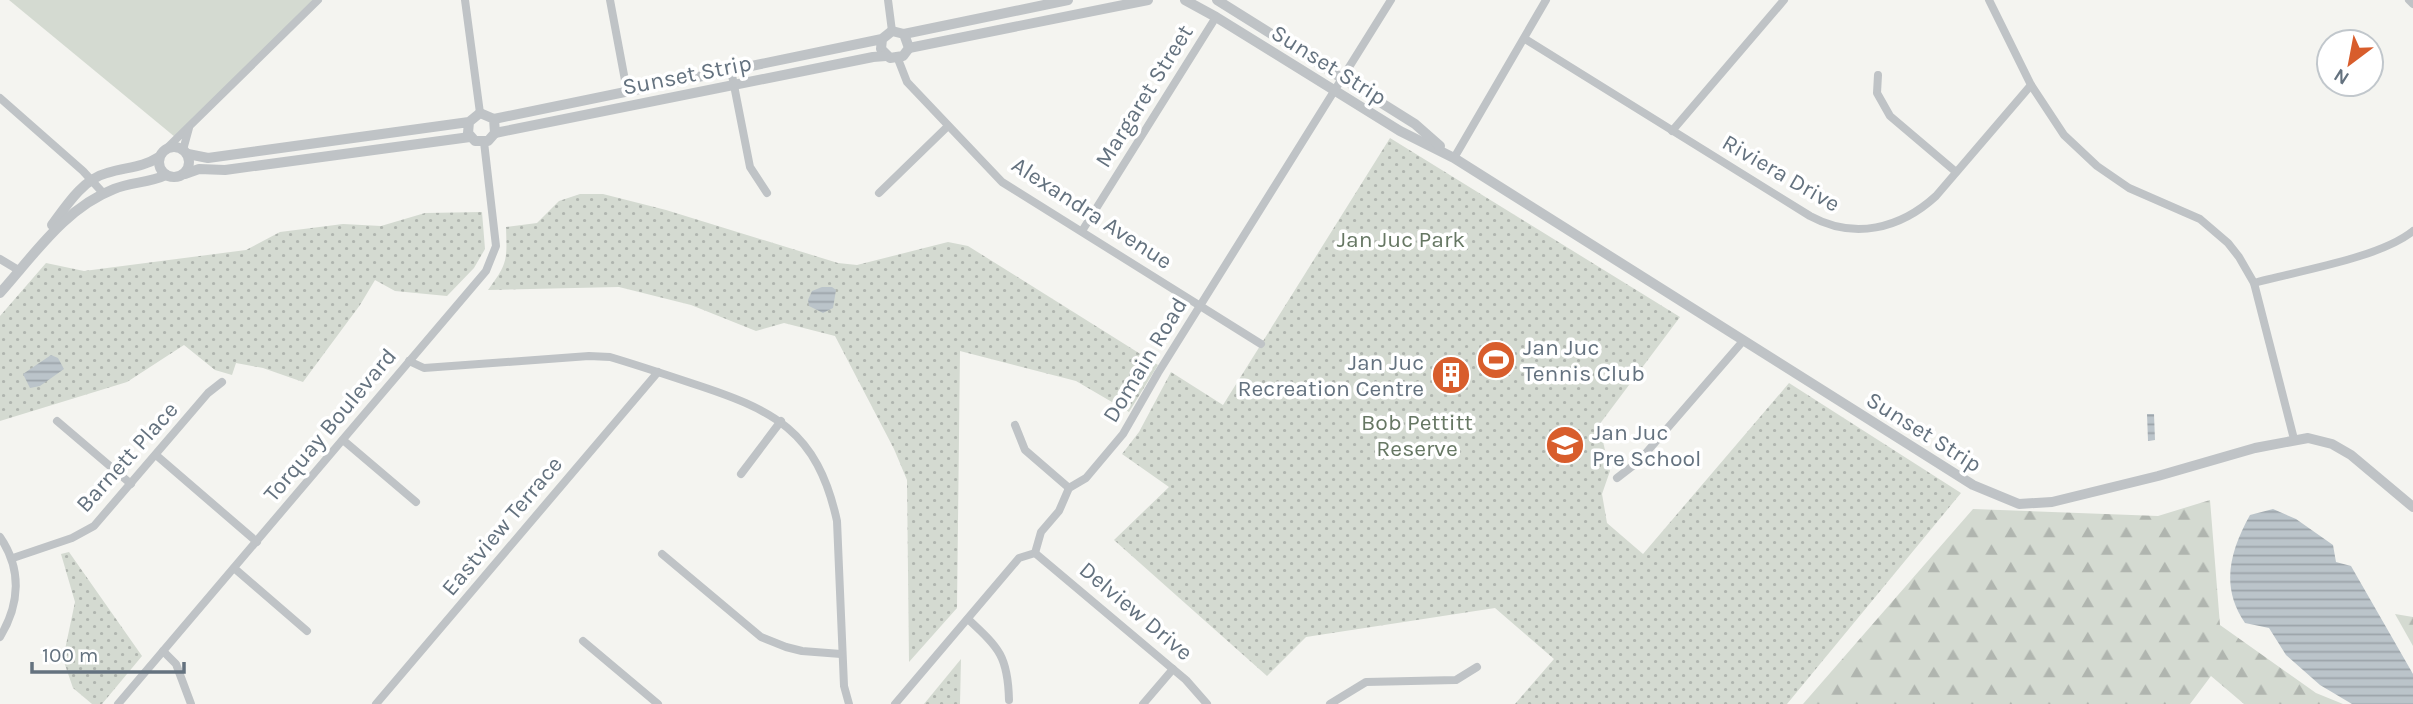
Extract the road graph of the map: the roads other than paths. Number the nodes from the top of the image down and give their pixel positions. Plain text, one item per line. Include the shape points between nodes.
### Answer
1 (318, 0) edge
2 (465, 0) edge
3 (610, 0) edge
4 (888, 0) edge
5 (1068, 0) edge
6 (1148, 0) edge
7 (1185, 0) edge
8 (1217, 0) edge
9 (1391, 0) edge
10 (1546, 0) edge
11 (1784, 0) edge
12 (1989, 0) edge
13 (2409, 0) edge
14 (1030, 4) edge
15 (2413, 4) edge
16 (1216, 17) junction
17 (892, 31) junction
18 (904, 34) junction
19 (881, 39) junction
20 (1525, 39) junction
21 (909, 48) junction
22 (886, 56) junction
23 (898, 59) junction
24 (731, 70) junction
25 (1878, 75) dead end
26 (1342, 77) junction
27 (2031, 85) junction
28 (734, 86) junction
29 (627, 91) junction
30 (1334, 92) junction
31 (0, 98) edge
32 (480, 113) junction
33 (494, 119) junction
34 (192, 122) junction
35 (469, 122) junction
36 (948, 126) junction
37 (1672, 131) junction
38 (495, 133) junction
39 (470, 137) junction
40 (484, 142) junction
41 (185, 152) junction
42 (162, 153) junction
43 (1454, 158) junction
44 (1956, 172) junction
45 (185, 174) junction
46 (166, 175) junction
47 (92, 179) junction
48 (767, 193) dead end
49 (879, 193) dead end
50 (104, 194) junction
51 (1082, 231) junction
52 (2413, 231) edge
53 (0, 259) edge
54 (19, 271) junction
55 (2254, 282) junction
56 (0, 293) edge
57 (1201, 305) junction
58 (1742, 341) junction
59 (1261, 344) dead end
60 (409, 362) junction
61 (658, 372) junction
62 (222, 382) dead end
63 (57, 421) dead end
64 (781, 421) junction
65 (1015, 425) dead end
66 (2294, 439) junction
67 (343, 440) junction
68 (156, 455) junction
69 (741, 474) dead end
70 (1617, 478) dead end
71 (131, 484) junction
72 (1069, 488) junction
73 (416, 502) dead end
74 (2413, 507) edge
75 (0, 537) edge
76 (257, 542) junction
77 (1035, 553) junction
78 (662, 554) dead end
79 (13, 558) junction
80 (234, 568) junction
81 (968, 619) junction
82 (307, 631) dead end
83 (0, 637) edge
84 (583, 641) dead end
85 (163, 651) junction
86 (841, 654) junction
87 (1477, 667) dead end
88 (1173, 668) junction
89 (1009, 700) dead end
90 (118, 704) edge
91 (191, 704) edge
92 (376, 704) edge
93 (658, 704) edge
94 (849, 704) edge
95 (895, 704) edge
96 (1143, 704) edge
97 (1207, 704) edge
98 (1329, 704) edge

1 - 34 street
2 - 32 street
3 - 29 street
4 - 17 street
5 - 14 street
6 - 21 street
7 - 16 street, Sunset Strip
8 - 26 street, Sunset Strip
9 - 26 street, Domain Road
10 - 20 street
11 - 37 street
12 - 27 street
13 - 15 street
14 - 18 street
16 - 30 street, Sunset Strip
16 - 51 street, Margaret Street
17 - 18 street
17 - 19 street, Sunset Strip
18 - 21 street
19 - 22 street
19 - 24 street, Sunset Strip
20 - 37 street, Riviera Drive
20 - 43 street
21 - 23 street
22 - 23 street, Sunset Strip
22 - 28 street, Sunset Strip
23 - 36 street, Alexandra Avenue via 907,82
24 - 28 street
24 - 29 street, Sunset Strip
25 - 44 street via 1877,93 1890,116
26 - 30 street, Domain Road
26 - 43 street, Sunset Strip via 1415,124
27 - 44 street, Riviera Drive
27 - 55 street via 2078,150 2129,188 2200,219 2228,243
28 - 38 street, Sunset Strip
28 - 48 street via 750,167
29 - 33 street, Sunset Strip
30 - 43 street, Sunset Strip
30 - 57 street, Domain Road
31 - 47 street
32 - 33 street
32 - 35 street
33 - 38 street
34 - 41 street via 185,136
34 - 42 street
35 - 39 street
35 - 41 street via 208,158
36 - 49 street
36 - 51 street, Alexandra Avenue via 1002,182
37 - 44 street, Riviera Drive via 1834,227 1871,229 1908,217 1936,196
38 - 40 street, Sunset Strip
39 - 40 street
39 - 45 street
40 - 60 street, Torquay Boulevard via 495,224 494,254 486,271
41 - 42 street via 174,146
41 - 45 street via 189,166
42 - 46 street via 160,169
42 - 47 street via 149,163
43 - 58 street, Sunset Strip
45 - 46 street
46 - 50 street
47 - 50 street
47 - 54 street
50 - 54 street via 61,223
51 - 57 street, Alexandra Avenue
52 - 55 street via 2364,254
53 - 54 street
54 - 56 street
55 - 66 street
57 - 59 street, Alexandra Avenue
57 - 72 street, Domain Road via 1123,434 1086,478
58 - 66 street, Sunset Strip via 1973,485 2019,504 2052,502
58 - 70 street via 1639,461
60 - 61 street via 424,368 600,356
60 - 67 street, Torquay Boulevard
61 - 64 street via 752,404
61 - 92 street, Eastview Terrace
62 - 68 street, Barnett Place
63 - 71 street
64 - 69 street
64 - 86 street via 816,462 834,504
65 - 72 street via 1025,450
66 - 74 street, Sunset Strip via 2321,440 2342,449
67 - 73 street
67 - 76 street, Torquay Boulevard
68 - 71 street, Barnett Place
68 - 76 street
71 - 79 street, Barnett Place via 83,533
72 - 77 street, Domain Road via 1059,511 1041,532
75 - 79 street
76 - 80 street, Torquay Boulevard
77 - 81 street via 1019,558
77 - 88 street, Delview Drive
78 - 86 street via 761,637 803,652
79 - 83 street via 13,611
80 - 82 street
80 - 85 street, Torquay Boulevard
81 - 89 street via 1002,655 1009,675
81 - 95 street
84 - 93 street
85 - 90 street, Torquay Boulevard
85 - 91 street via 176,664
86 - 94 street
87 - 98 street via 1456,680 1366,682
88 - 96 street
88 - 97 street, Delview Drive

